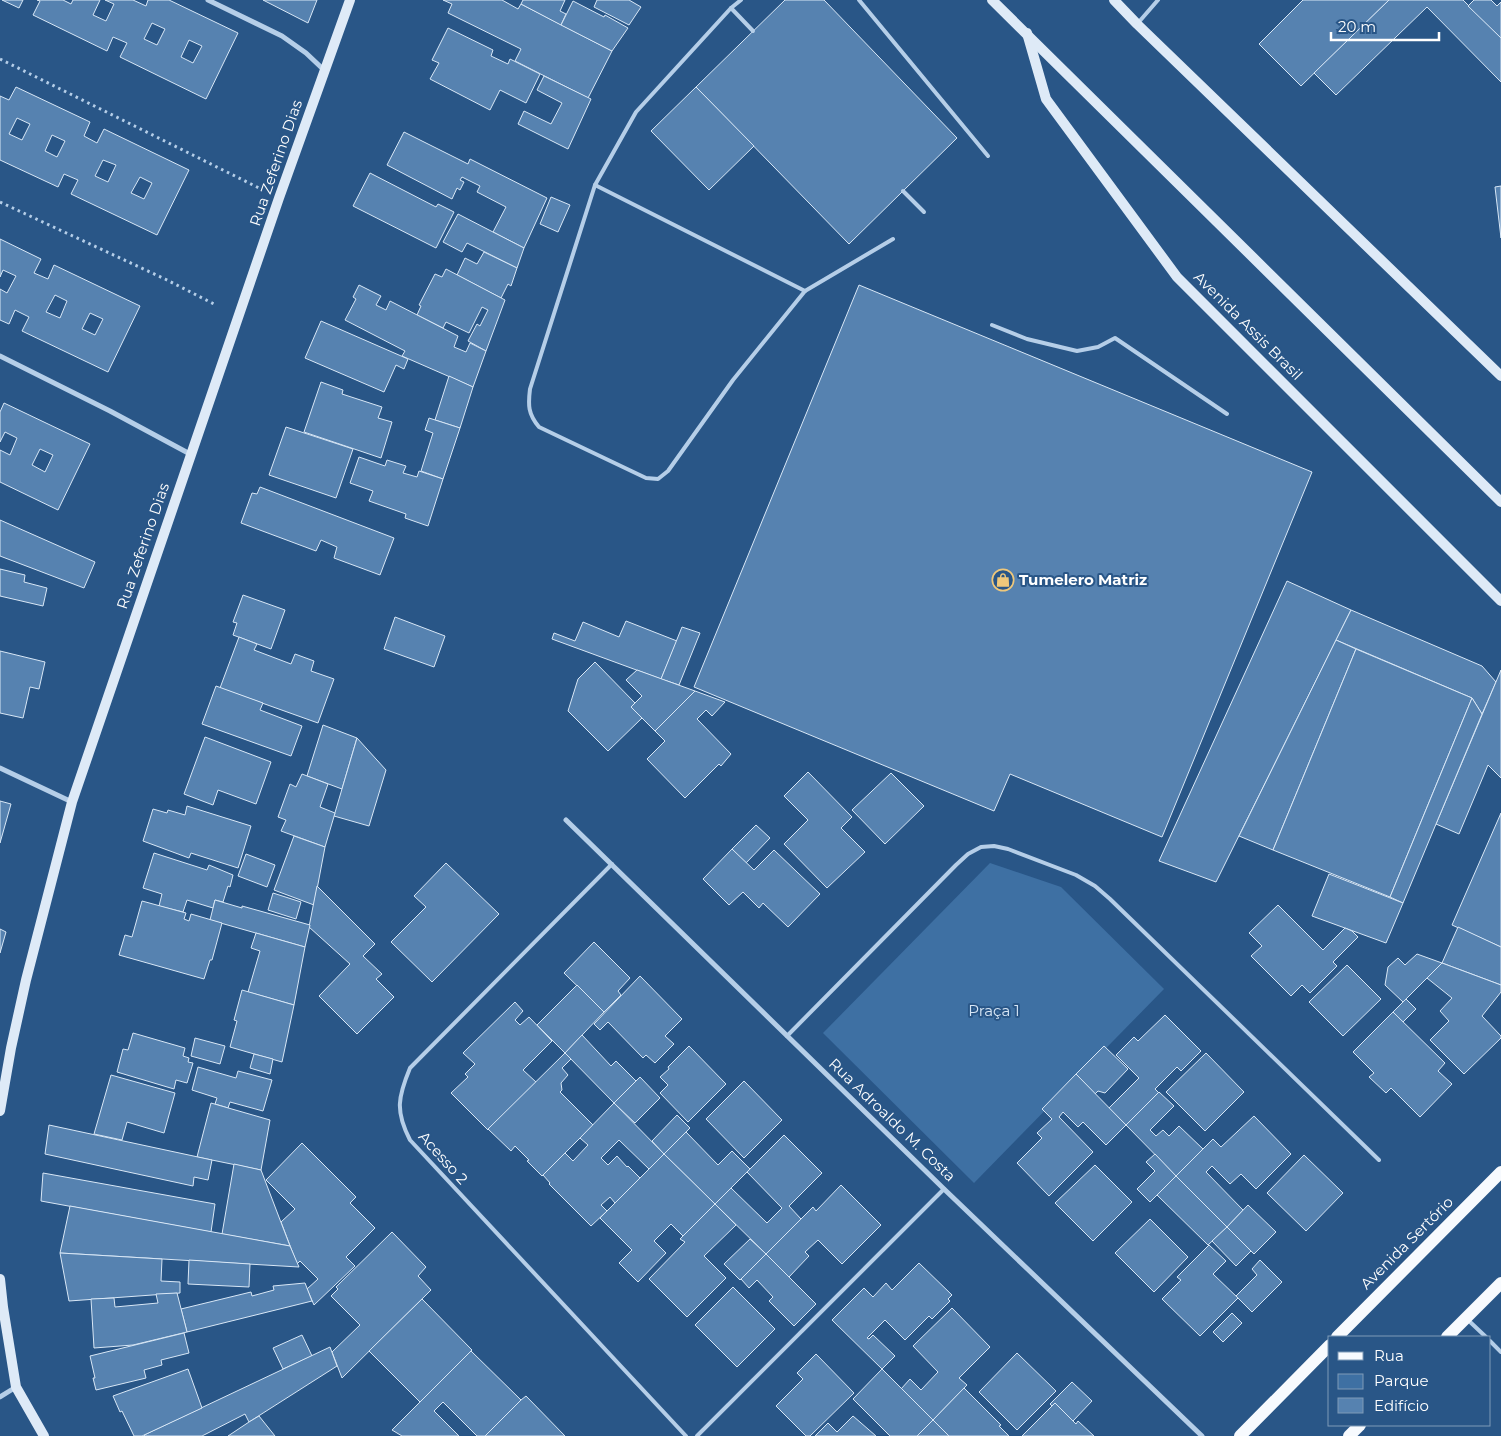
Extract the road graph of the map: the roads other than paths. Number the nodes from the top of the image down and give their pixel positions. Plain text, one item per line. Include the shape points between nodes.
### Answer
1 (208, 0) edge
2 (350, 0) edge
3 (741, 0) edge
4 (858, 0) edge
5 (992, 0) edge
6 (1114, 0) edge
7 (1158, 0) edge
8 (731, 8) junction
9 (1137, 24) junction
10 (752, 31) dead end
11 (1027, 33) junction
12 (324, 70) junction
13 (988, 156) dead end
14 (595, 185) junction
15 (903, 191) dead end
16 (924, 212) dead end
17 (893, 239) dead end
18 (805, 292) junction
19 (992, 325) dead end
20 (0, 356) edge
21 (1501, 376) edge
22 (1227, 414) dead end
23 (190, 454) junction
24 (1501, 502) edge
25 (1501, 601) edge
26 (0, 768) edge
27 (72, 802) junction
28 (566, 820) dead end
29 (612, 864) junction
30 (787, 1036) junction
31 (0, 1111) edge
32 (1379, 1160) dead end
33 (1501, 1172) edge
34 (944, 1189) junction
35 (0, 1279) edge
36 (1501, 1282) edge
37 (1466, 1318) junction
38 (1338, 1336) edge
39 (1448, 1336) edge
40 (1485, 1336) edge
41 (1491, 1342) edge
42 (1328, 1346) edge
43 (1501, 1352) edge
44 (16, 1387) junction
45 (0, 1397) edge
46 (1359, 1426) edge
47 (44, 1436) edge
48 (686, 1436) edge
49 (697, 1436) edge
50 (1202, 1436) edge
51 (1240, 1436) edge
52 (1349, 1436) edge

1 - 12 street via 282,36
2 - 12 main road, Rua Zeferino Dias
3 - 8 lane
4 - 13 lane
5 - 11 main road
6 - 9 main road
7 - 9 lane
8 - 10 lane
8 - 14 lane via 636,112
9 - 21 main road
11 - 24 main road
11 - 25 main road, Avenida Assis Brasil via 1046,99 1177,277
12 - 23 main road, Rua Zeferino Dias
14 - 18 lane
14 - 18 lane via 530,389 530,413 539,427 646,478 658,479 668,471 733,380
15 - 16 lane
17 - 18 lane
19 - 22 lane via 1027,339 1077,351 1098,347 1115,338
20 - 23 street
23 - 27 main road, Rua Zeferino Dias
26 - 27 street
27 - 31 main road, Rua Zeferino Dias via 10,1048
28 - 29 street, Rua Adroaldo M. Costa
29 - 30 street, Rua Adroaldo M. Costa
29 - 48 lane, Acesso 2 via 410,1068 399,1107 410,1140
30 - 32 lane via 956,865 981,847 994,846 1076,875 1095,886
30 - 34 street, Rua Adroaldo M. Costa
33 - 38 main road, Avenida Sertório
34 - 49 lane
34 - 50 street, Rua Adroaldo M. Costa
35 - 44 main road
36 - 37 main road
37 - 39 main road
37 - 40 lane
41 - 43 lane
42 - 51 main road
44 - 45 street
44 - 47 main road
46 - 52 main road

